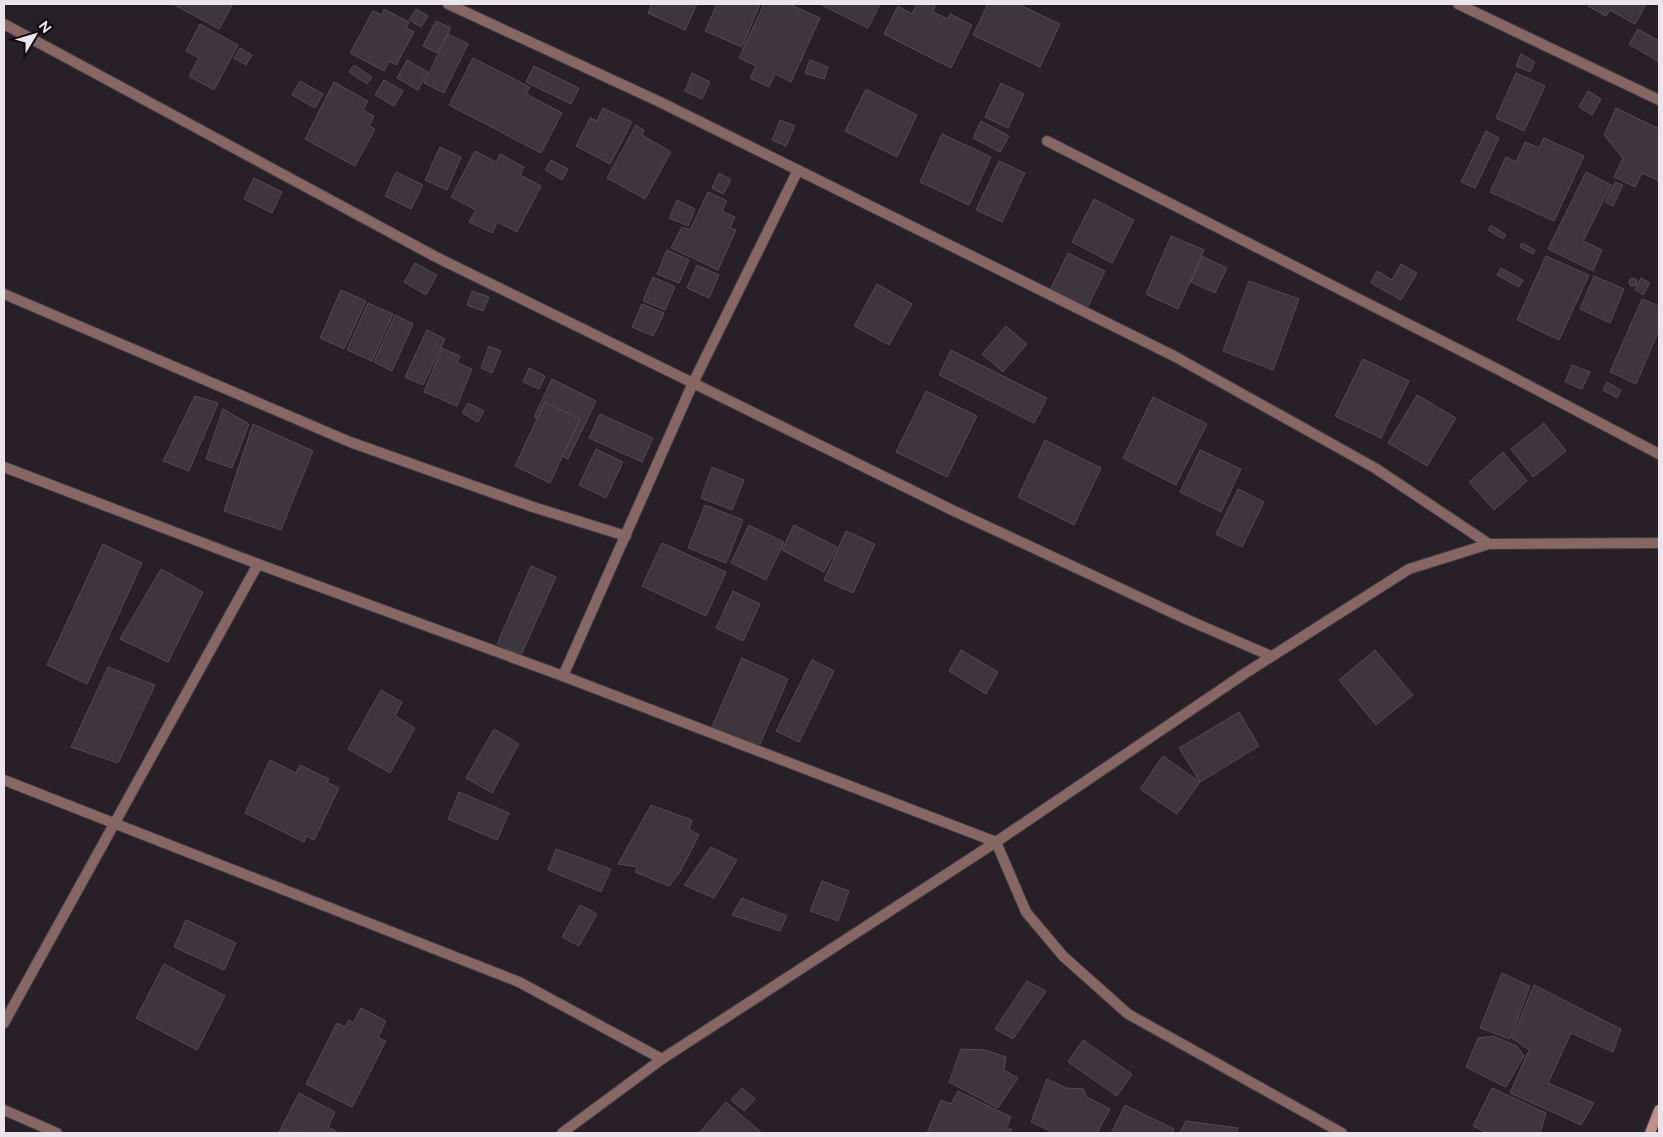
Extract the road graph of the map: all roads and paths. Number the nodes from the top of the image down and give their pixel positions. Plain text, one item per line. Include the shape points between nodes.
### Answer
1 (448, 4) edge
2 (1458, 4) edge
3 (4, 24) edge
4 (1659, 100) edge
5 (1047, 141) dead end
6 (798, 170) junction
7 (4, 294) edge
8 (693, 383) junction
9 (1659, 454) edge
10 (4, 467) edge
11 (626, 536) junction
12 (1659, 543) edge
13 (1489, 544) junction
14 (258, 564) junction
15 (1271, 656) junction
16 (564, 676) junction
17 (4, 780) edge
18 (115, 822) junction
19 (996, 842) junction
20 (4, 1023) edge
21 (662, 1060) junction
22 (4, 1110) edge
23 (1659, 1110) edge
24 (57, 1133) edge
25 (562, 1133) edge
26 (1342, 1133) edge
27 (1650, 1133) edge

1 - 6 street
2 - 4 street
3 - 8 street via 436,257
5 - 9 street
6 - 8 street
6 - 13 street via 1174,356 1375,468
7 - 11 street via 350,442 533,507
8 - 11 street
8 - 15 street via 952,510
10 - 14 street
11 - 16 street
12 - 13 street
13 - 15 street via 1409,569
14 - 16 street
14 - 18 street
15 - 19 street
16 - 19 street
17 - 18 street
18 - 20 street
18 - 21 street via 519,982
19 - 21 street
19 - 26 street via 1026,912 1063,956 1128,1014
21 - 25 street
22 - 24 street
23 - 27 street

